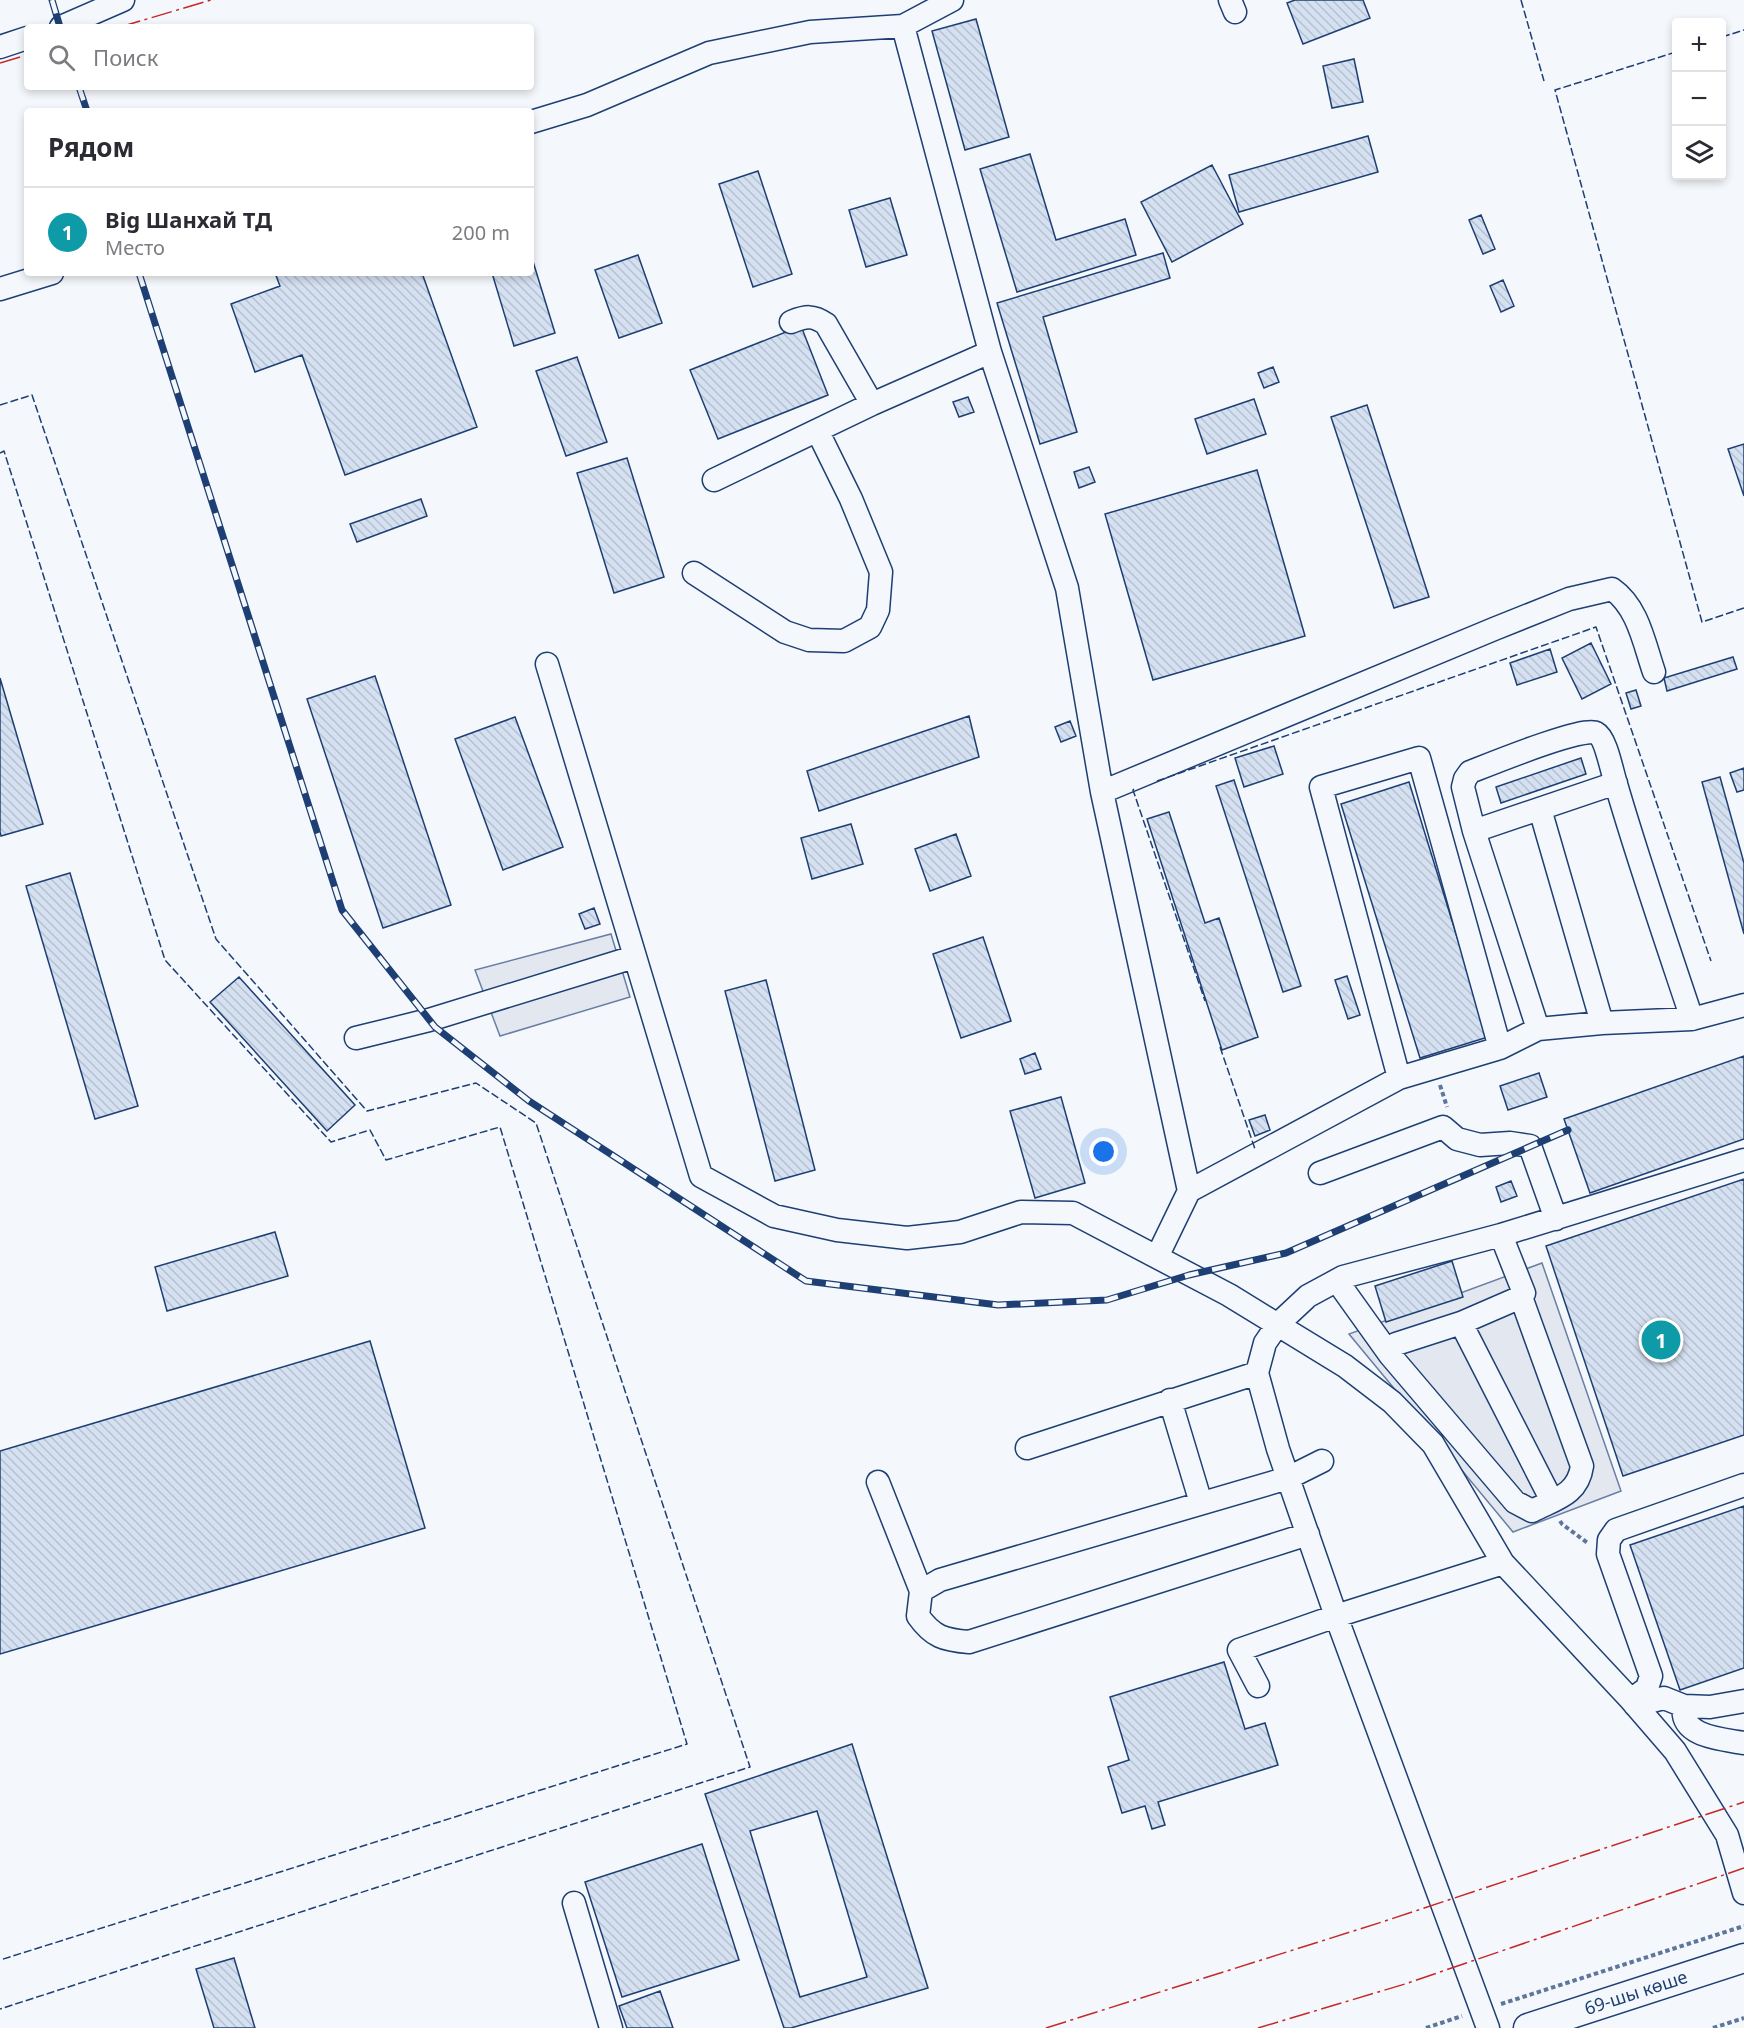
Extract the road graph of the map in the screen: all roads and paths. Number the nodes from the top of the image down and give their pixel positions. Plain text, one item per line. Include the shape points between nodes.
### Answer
1 (952, 0) edge
2 (119, 1) edge
3 (68, 24) edge
4 (903, 26) junction
5 (24, 39) edge
6 (0, 46) edge
7 (534, 121) edge
8 (42, 276) edge
9 (0, 289) edge
10 (791, 322) dead end
11 (990, 352) junction
12 (872, 404) junction
13 (818, 432) junction
14 (714, 480) dead end
15 (694, 573) dead end
16 (547, 664) dead end
17 (1654, 672) dead end
18 (1616, 783) junction
19 (1102, 792) junction
20 (1540, 809) junction
21 (1474, 831) junction
22 (634, 957) junction
23 (1744, 1005) edge
24 (1692, 1019) junction
25 (1602, 1023) junction
26 (1538, 1029) junction
27 (356, 1038) dead end
28 (1500, 1048) junction
29 (1434, 1068) junction
30 (1399, 1078) junction
31 (1443, 1127) junction
32 (1744, 1160) edge
33 (1320, 1173) dead end
34 (1189, 1191) junction
35 (1556, 1218) junction
36 (1501, 1235) junction
37 (1157, 1257) junction
38 (1337, 1281) junction
39 (1521, 1297) junction
40 (1461, 1323) junction
41 (1278, 1324) junction
42 (1390, 1355) junction
43 (1257, 1373) junction
44 (1170, 1400) junction
45 (1027, 1448) dead end
46 (1322, 1461) dead end
47 (1288, 1478) junction
48 (878, 1482) dead end
49 (1744, 1485) edge
50 (1552, 1500) junction
51 (1201, 1503) junction
52 (1308, 1534) junction
53 (1608, 1554) junction
54 (1503, 1563) junction
55 (921, 1591) junction
56 (1336, 1616) junction
57 (1258, 1686) dead end
58 (1744, 1701) edge
59 (1633, 1702) junction
60 (1684, 1706) junction
61 (1744, 1743) edge
62 (1736, 1833) edge
63 (1744, 1893) edge
64 (574, 1903) dead end
65 (1744, 1926) edge
66 (1744, 1958) edge
67 (1744, 2018) edge
68 (1484, 2019) edge
69 (1570, 2022) edge
70 (611, 2028) edge
71 (1426, 2028) edge
72 (1528, 2028) edge
73 (1713, 2028) edge

1 - 4 lane
2 - 3 lane
4 - 7 lane via 810,32 709,53 587,105
4 - 11 lane
5 - 6 lane
8 - 9 lane
10 - 12 lane via 805,316 826,324
11 - 12 lane
11 - 19 lane via 1067,588
12 - 13 lane
13 - 14 lane
13 - 15 lane via 881,572 878,610 870,627 844,641 809,640 784,632
16 - 22 lane
17 - 19 lane via 1632,609 1612,589 1569,599
18 - 20 lane
18 - 21 lane via 1598,734 1578,734 1538,747 1470,772 1463,787
18 - 24 lane
19 - 34 lane
20 - 21 lane
20 - 25 lane
21 - 26 lane
22 - 27 lane via 429,1020
22 - 37 lane via 701,1176 734,1196 774,1216 837,1230 907,1238 960,1232 1021,1212 1073,1213
23 - 24 lane
24 - 25 lane
25 - 26 lane
26 - 28 lane
28 - 29 lane
28 - 30 lane via 1419,758 1334,782 1321,787
29 - 30 lane
29 - 31 path via 1448,1112
30 - 34 lane
31 - 33 lane
31 - 35 lane via 1457,1139 1480,1145 1530,1146
32 - 35 lane
34 - 37 lane
35 - 36 lane
36 - 38 lane
36 - 39 lane via 1524,1293
37 - 41 lane
38 - 41 lane via 1308,1296
38 - 42 lane
39 - 40 lane
39 - 50 lane via 1582,1466 1572,1491
40 - 42 lane via 1396,1344
40 - 50 lane
41 - 43 lane via 1265,1343
41 - 54 lane via 1364,1380 1433,1444
42 - 50 lane via 1515,1502 1532,1511
43 - 44 lane
43 - 47 lane
44 - 45 lane
44 - 51 lane
46 - 47 lane
47 - 51 lane
47 - 52 lane
48 - 55 lane
49 - 53 lane via 1616,1530 1609,1539
50 - 53 path via 1562,1524
51 - 55 lane via 940,1580
52 - 55 lane via 969,1642 928,1630 918,1616
52 - 56 lane
53 - 59 lane via 1651,1676 1647,1688
54 - 56 lane
54 - 59 lane
56 - 57 lane via 1239,1650
56 - 68 lane
58 - 60 lane via 1710,1707
59 - 60 lane via 1664,1698
59 - 62 lane
60 - 61 lane via 1687,1725 1701,1735
62 - 63 lane
64 - 70 lane
65 - 68 path
66 - 69 main road, 69-шы көше
67 - 73 path
68 - 71 path
69 - 72 main road, 69-шы көше

